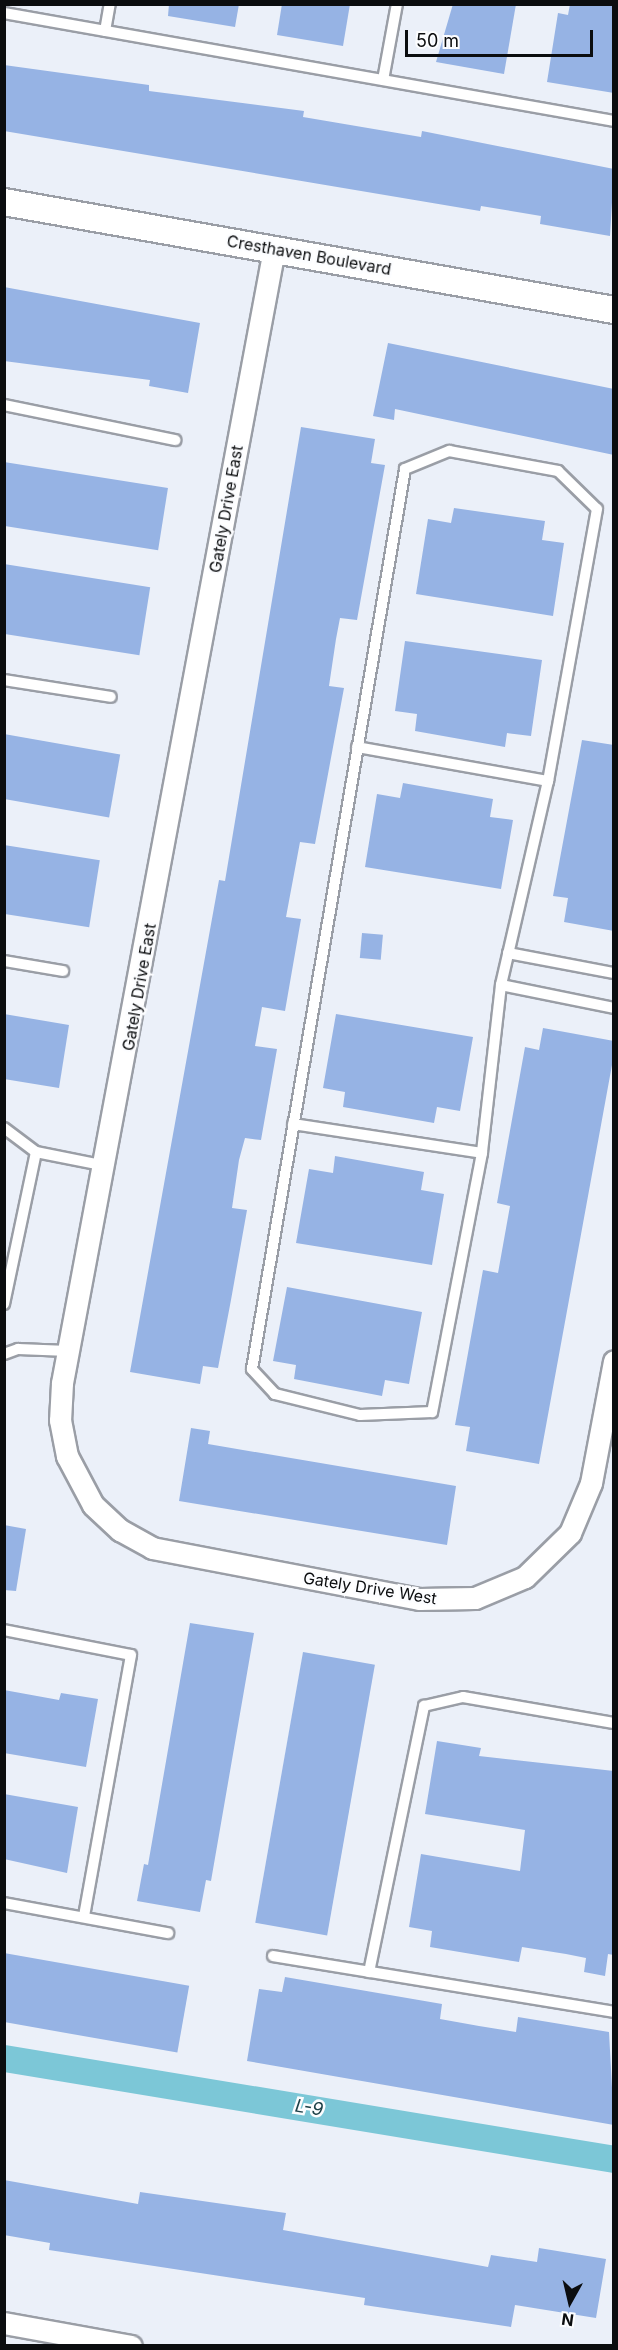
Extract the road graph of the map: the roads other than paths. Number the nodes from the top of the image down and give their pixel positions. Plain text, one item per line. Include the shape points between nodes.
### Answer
1 (110, 4) edge
2 (397, 4) edge
3 (4, 13) edge
4 (105, 31) junction
5 (383, 80) junction
6 (614, 121) edge
7 (4, 202) edge
8 (274, 249) junction
9 (614, 310) edge
10 (4, 405) edge
11 (175, 440) dead end
12 (4, 680) edge
13 (111, 697) dead end
14 (357, 747) junction
15 (548, 782) junction
16 (508, 953) junction
17 (4, 961) edge
18 (63, 971) dead end
19 (614, 973) edge
20 (501, 985) junction
21 (614, 1008) edge
22 (293, 1124) junction
23 (4, 1128) edge
24 (36, 1152) junction
25 (482, 1153) junction
26 (106, 1166) junction
27 (4, 1304) edge
28 (68, 1351) junction
29 (4, 1354) edge
30 (614, 1361) edge
31 (293, 1576) joint
32 (4, 1630) edge
33 (614, 1723) edge
34 (4, 1903) edge
35 (84, 1917) junction
36 (168, 1933) dead end
37 (273, 1956) dead end
38 (369, 1972) junction
39 (614, 2012) edge
40 (4, 2323) edge
41 (131, 2346) edge

1 - 4 lane
2 - 5 lane
3 - 4 lane
4 - 5 lane
5 - 6 lane
7 - 8 street, Cresthaven Boulevard
8 - 9 street, Cresthaven Boulevard
8 - 26 street, Gately Drive East
10 - 11 lane
12 - 13 lane
14 - 15 lane
14 - 15 lane via 405,469 449,451 558,471 597,509
14 - 22 lane
15 - 16 lane
16 - 19 lane
16 - 20 lane
17 - 18 lane
20 - 21 lane
20 - 25 lane
22 - 25 lane
22 - 25 lane via 252,1369 275,1394 360,1415 432,1412
23 - 24 lane
24 - 26 lane
24 - 27 lane
26 - 28 street, Gately Drive East
28 - 29 lane via 18,1349
28 - 31 street, Gately Drive East via 60,1402 63,1438 74,1474 93,1504 120,1530 152,1548
30 - 31 street, Gately Drive West via 579,1517 559,1548 525,1577 492,1593 456,1600
32 - 35 lane via 131,1655
33 - 38 lane via 463,1697 424,1706
34 - 35 lane
35 - 36 lane
37 - 38 lane
38 - 39 lane
40 - 41 street

